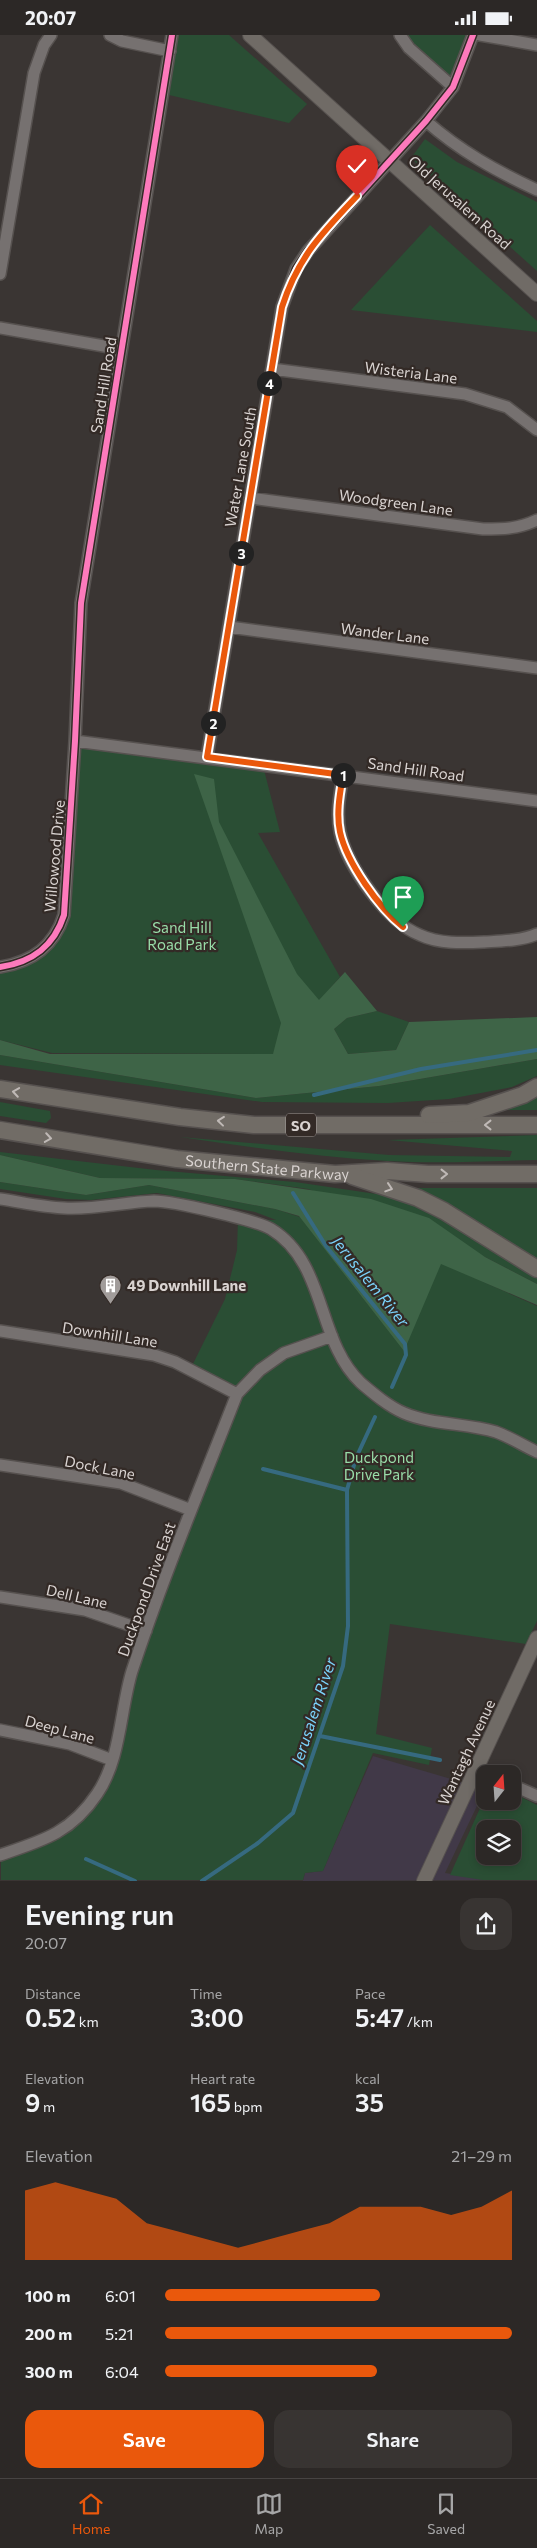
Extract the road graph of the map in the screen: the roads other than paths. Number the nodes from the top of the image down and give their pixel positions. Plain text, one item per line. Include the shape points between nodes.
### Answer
1 (51, 35) edge
2 (110, 35) edge
3 (172, 35) edge
4 (250, 35) edge
5 (400, 35) edge
6 (473, 35) edge
7 (480, 35) edge
8 (537, 45) edge
9 (170, 51) junction
10 (453, 87) junction
11 (426, 121) junction
12 (390, 160) junction
13 (537, 190) edge
14 (0, 274) edge
15 (537, 294) edge
16 (0, 328) edge
17 (121, 349) junction
18 (272, 369) junction
19 (537, 430) edge
20 (250, 498) junction
21 (537, 520) edge
22 (229, 627) junction
23 (537, 668) edge
24 (75, 741) junction
25 (207, 757) junction
26 (343, 775) junction
27 (537, 801) edge
28 (537, 934) edge
29 (0, 967) edge
30 (537, 1087) edge
31 (0, 1089) edge
32 (254, 1125) junction
33 (537, 1125) edge
34 (0, 1130) edge
35 (343, 1173) junction
36 (537, 1174) edge
37 (0, 1199) edge
38 (537, 1269) edge
39 (0, 1331) edge
40 (332, 1335) junction
41 (237, 1394) junction
42 (537, 1453) edge
43 (0, 1465) edge
44 (191, 1510) junction
45 (0, 1597) edge
46 (146, 1631) junction
47 (537, 1638) edge
48 (0, 1730) edge
49 (112, 1760) junction
50 (484, 1765) edge
51 (476, 1782) edge
52 (521, 1789) edge
53 (537, 1796) edge
54 (0, 1855) edge
55 (424, 1881) edge

1 - 14 street via 34,73
2 - 9 street via 122,41
3 - 9 street, Sand Hill Road
4 - 12 main road, Old Jerusalem Road
5 - 10 street via 409,48
6 - 10 street, Water Lane South
7 - 8 street
9 - 17 street, Sand Hill Road
10 - 11 street, Water Lane South
11 - 12 street, Water Lane South
11 - 13 street via 453,145
12 - 15 main road, Old Jerusalem Road
12 - 18 street, Water Lane South via 324,231 296,269 282,307
16 - 17 street
17 - 24 street, Sand Hill Road via 81,603
18 - 19 street, Wisteria Lane via 465,394 507,407
18 - 20 street, Water Lane South
20 - 21 street, Woodgreen Lane via 483,529 509,530
20 - 22 street, Water Lane South
22 - 23 street, Wander Lane
22 - 25 street, Water Lane South
24 - 25 street, Sand Hill Road
24 - 29 street, Willowood Drive via 64,915 47,946 14,965
25 - 26 street, Sand Hill Road
26 - 27 street, Sand Hill Road
26 - 28 street via 339,801 344,845 376,899 392,918 434,940 491,942
30 - 32 highway via 469,1113 311,1117
32 -> 31 highway, SO
33 -> 32 highway, SO
34 -> 35 highway, Southern State Parkway via 178,1159
35 -> 36 highway, Southern State Parkway
35 -> 38 highway via 418,1198
37 - 40 street via 63,1208 156,1201 254,1221 271,1229 296,1251 308,1269
39 - 41 street, Downhill Lane via 154,1355
40 - 41 street, Duckpond Drive East via 284,1353 260,1370
40 - 42 street via 346,1364 360,1382 390,1406 426,1420 458,1423 498,1433
41 - 44 street, Duckpond Drive East
43 - 44 street, Dock Lane via 122,1483
44 - 46 street, Duckpond Drive East
45 - 46 street, Dell Lane via 85,1610
46 - 49 street, Duckpond Drive East via 129,1682
47 - 50 main road, Wantagh Avenue
48 - 49 street, Deep Lane via 70,1744
49 - 54 street, Duckpond Drive East via 98,1793 63,1829 46,1840
51 - 55 main road, Wantagh Avenue
52 - 53 street

